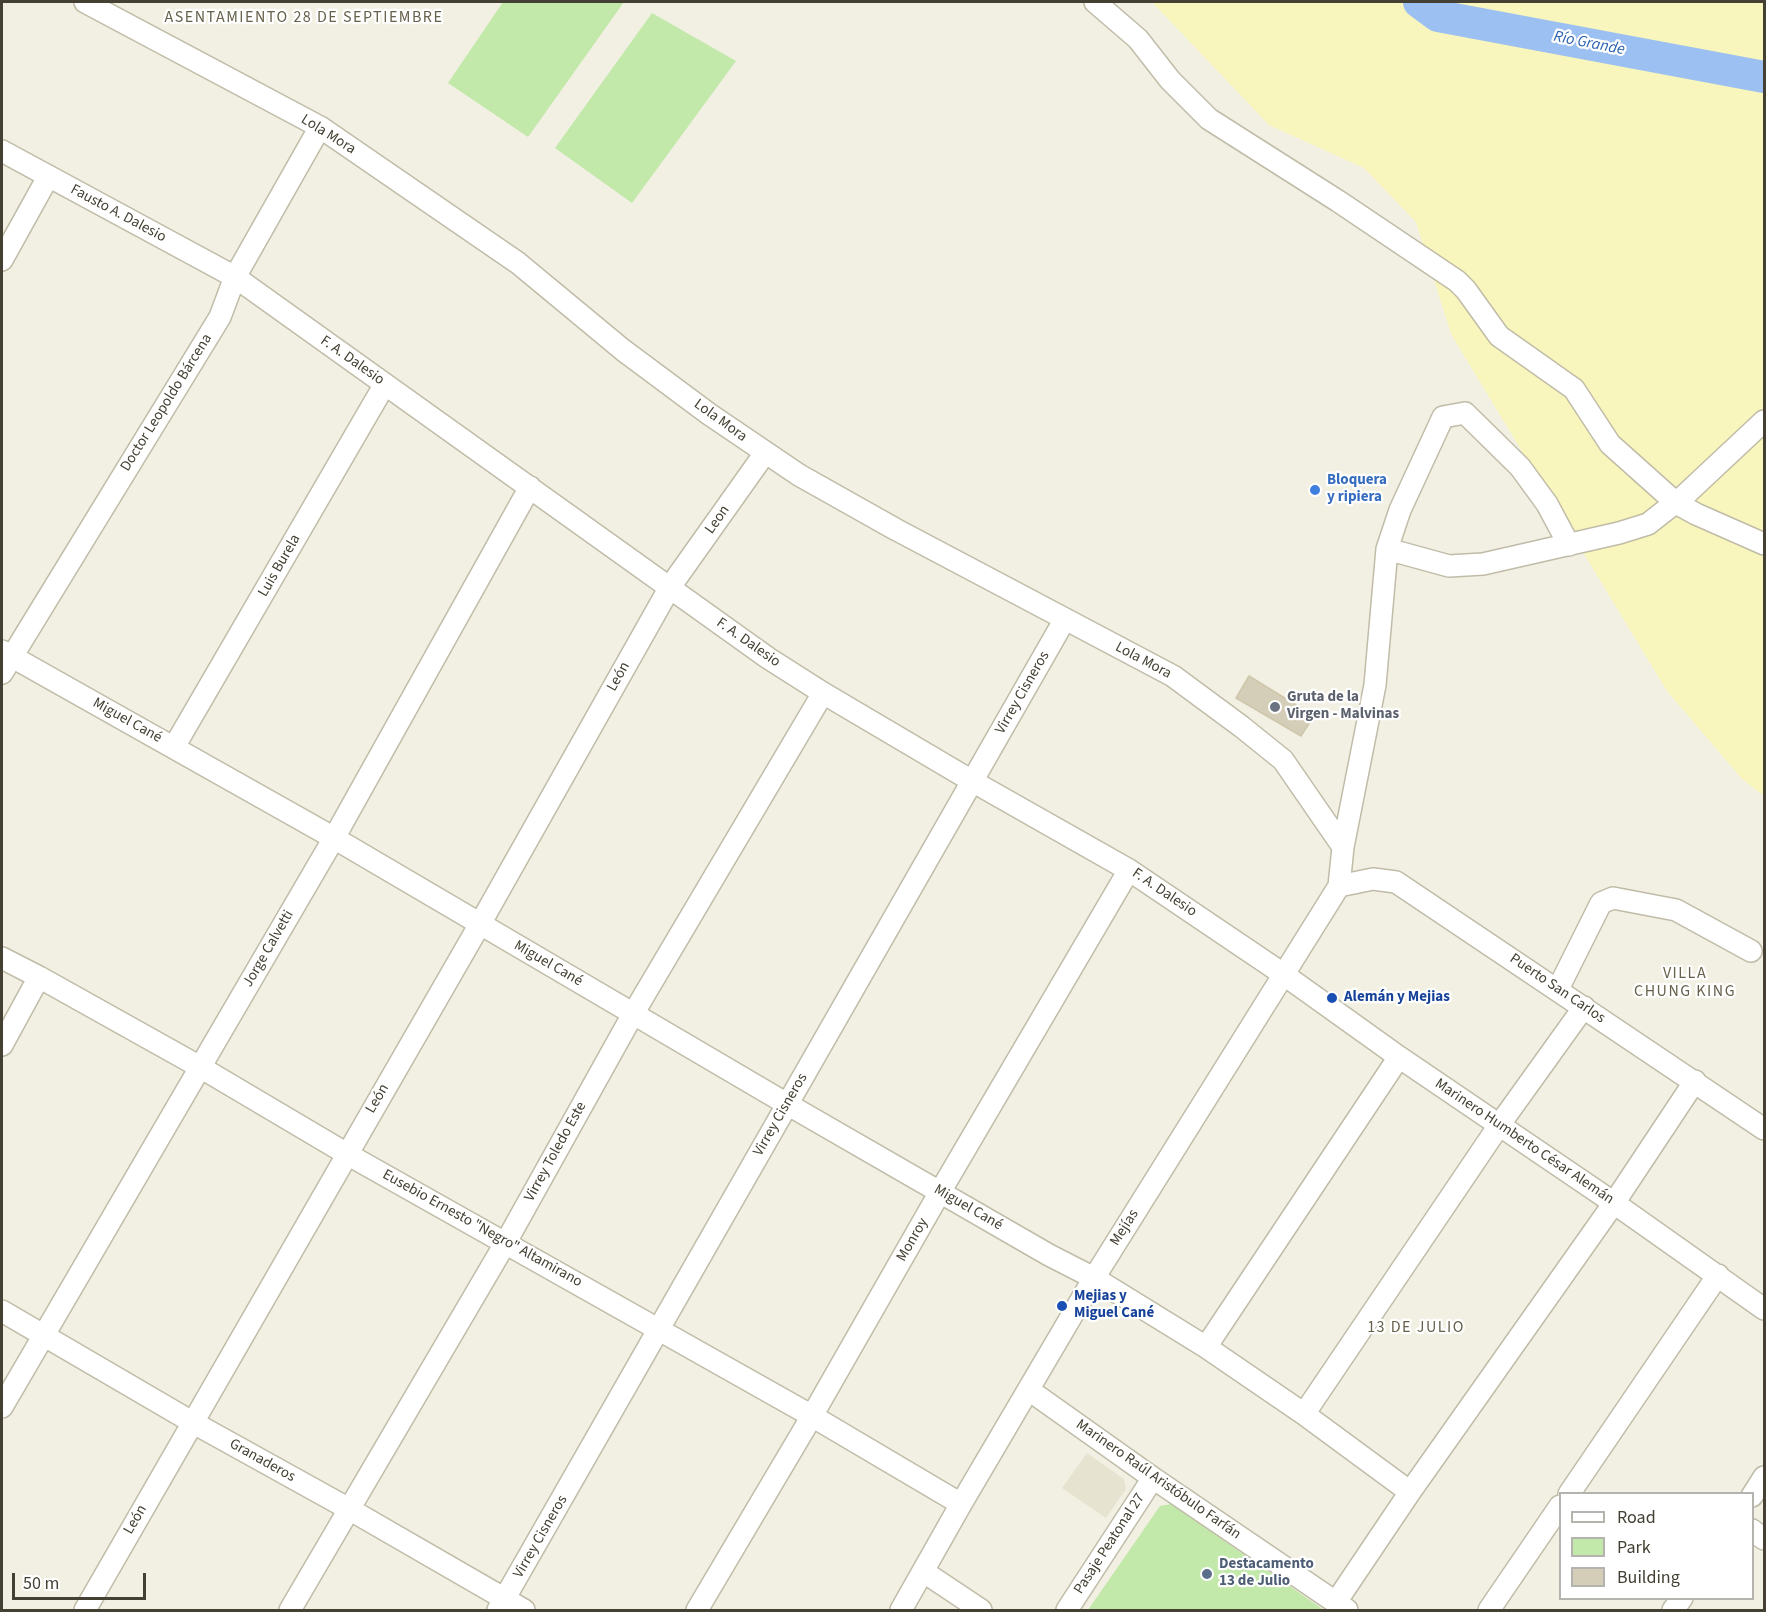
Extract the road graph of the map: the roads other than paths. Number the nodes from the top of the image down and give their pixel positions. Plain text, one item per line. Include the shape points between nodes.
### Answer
1 (85, 2) edge
2 (1095, 2) edge
3 (320, 127) junction
4 (2, 151) edge
5 (48, 177) junction
6 (2, 261) edge
7 (235, 277) junction
8 (386, 384) junction
9 (1764, 421) edge
10 (765, 453) junction
11 (530, 487) junction
12 (1676, 503) junction
13 (1764, 544) edge
14 (1569, 545) junction
15 (1387, 549) junction
16 (670, 587) junction
17 (1065, 619) junction
18 (5, 660) edge
19 (823, 693) junction
20 (174, 747) junction
21 (972, 781) junction
22 (334, 838) junction
23 (1343, 847) junction
24 (1129, 870) junction
25 (1339, 885) junction
26 (480, 924) junction
27 (1751, 951) dead end
28 (2, 958) edge
29 (1283, 974) junction
30 (39, 977) junction
31 (1558, 989) junction
32 (1584, 1007) junction
33 (633, 1014) junction
34 (2, 1045) edge
35 (1399, 1057) junction
36 (200, 1067) junction
37 (1695, 1081) junction
38 (788, 1104) junction
39 (1500, 1124) junction
40 (1764, 1129) edge
41 (347, 1154) junction
42 (940, 1192) junction
43 (1614, 1203) junction
44 (506, 1242) junction
45 (1718, 1275) junction
46 (1094, 1278) junction
47 (1764, 1310) edge
48 (2, 1311) edge
49 (659, 1329) junction
50 (43, 1335) junction
51 (1206, 1347) junction
52 (1029, 1390) junction
53 (2, 1407) edge
54 (1304, 1414) junction
55 (812, 1416) junction
56 (192, 1422) junction
57 (1764, 1477) edge
58 (1153, 1478) junction
59 (1410, 1492) junction
60 (1570, 1492) edge
61 (1754, 1493) edge
62 (961, 1504) junction
63 (1559, 1507) edge
64 (349, 1509) junction
65 (924, 1572) junction
66 (502, 1605) edge
67 (1342, 1606) edge
68 (85, 1611) edge
69 (290, 1611) edge
70 (524, 1611) edge
71 (697, 1611) edge
72 (901, 1611) edge
73 (981, 1611) edge
74 (1067, 1611) edge
75 (1489, 1611) edge

1 - 3 street, Lola Mora
2 - 12 street via 1138,39 1170,80 1209,119 1457,281 1499,336 1574,390 1610,444
3 - 7 street, Doctor Leopoldo Bárcena
3 - 10 street, Lola Mora via 518,263 623,350
4 - 5 street, Fausto A. Dalesio
5 - 6 street
5 - 7 street, Fausto A. Dalesio
7 - 8 street, F. A. Dalesio
7 - 18 street, Doctor Leopoldo Bárcena via 220,317
8 - 11 street, F. A. Dalesio
8 - 20 street, Luis Burela
9 - 12 street
10 - 16 street, Leon
10 - 17 street, Lola Mora via 895,529
11 - 16 street, F. A. Dalesio
11 - 22 street, Jorge Calvetti
12 - 13 street
12 - 14 street via 1648,525
14 - 15 street via 1483,564 1449,566
14 - 15 street, Mejías via 1547,504 1520,467 1465,413 1443,417 1400,510
15 - 23 street, Mejías via 1375,685
16 - 19 street, F. A. Dalesio
16 - 26 street, León
17 - 21 street, Virrey Cisneros
17 - 23 street, Lola Mora via 1173,676 1283,760
18 - 20 street, Miguel Cané
19 - 21 street, F. A. Dalesio
19 - 33 street, Virrey Toledo Este
20 - 22 street, Miguel Cané
21 - 24 street, F. A. Dalesio
21 - 38 street, Virrey Cisneros
22 - 26 street, Miguel Cané
22 - 36 street, Jorge Calvetti
23 - 25 street, Mejías
24 - 29 street, F. A. Dalesio
24 - 42 street, Monroy
25 - 29 street, Mejías
25 - 31 street, Puerto San Carlos via 1373,879 1396,882
26 - 33 street, Miguel Cané
26 - 41 street, León
27 - 31 street via 1676,909 1613,898 1597,909
28 - 30 street, Eusebio Ernesto "Negro" Altamirano
29 - 35 street, Marinero Humberto César Alemán
29 - 46 street, Mejías
30 - 34 street
30 - 36 street, Eusebio Ernesto "Negro" Altamirano
31 - 32 street, Puerto San Carlos
32 - 37 street, Puerto San Carlos
32 - 39 street
33 - 38 street, Miguel Cané
33 - 44 street, Virrey Toledo Este
35 - 39 street, Marinero Humberto César Alemán
35 - 51 street
36 - 41 street, Eusebio Ernesto "Negro" Altamirano
36 - 50 street, Jorge Calvetti
37 - 40 street, Puerto San Carlos
37 - 43 street
38 - 42 street, Miguel Cané
38 - 49 street, Virrey Cisneros
39 - 43 street, Marinero Humberto César Alemán
39 - 54 street
41 - 44 street, Eusebio Ernesto "Negro" Altamirano
41 - 56 street, León
42 - 46 street, Miguel Cané
42 - 55 street, Monroy
43 - 45 street, Marinero Humberto César Alemán
43 - 59 street
44 - 49 street, Eusebio Ernesto "Negro" Altamirano
44 - 64 street, Virrey Toledo Este
45 - 47 street, Marinero Humberto César Alemán
45 - 60 street
46 - 51 street, Miguel Cané
46 - 52 street, Mejías
48 - 50 street, Granaderos
49 - 55 street, Eusebio Ernesto "Negro" Altamirano
49 - 66 street, Virrey Cisneros
50 - 53 street, Jorge Calvetti
50 - 56 street, Granaderos
51 - 54 street, Miguel Cané
52 - 58 street, Marinero Raúl Aristóbulo Farfán
52 - 62 street, Mejías
54 - 59 street, Miguel Cané
55 - 62 street, Eusebio Ernesto "Negro" Altamirano
55 - 71 street, Monroy
56 - 64 street, Granaderos
56 - 68 street, León
57 - 61 street
58 - 67 street, Marinero Raúl Aristóbulo Farfán
58 - 74 street, Pasaje Peatonal 27
59 - 67 street
62 - 65 street, Mejías
63 - 75 street
64 - 66 street, Granaderos
64 - 69 street, Virrey Toledo Este
65 - 72 street, Mejías
65 - 73 street
66 - 70 street, Granaderos

